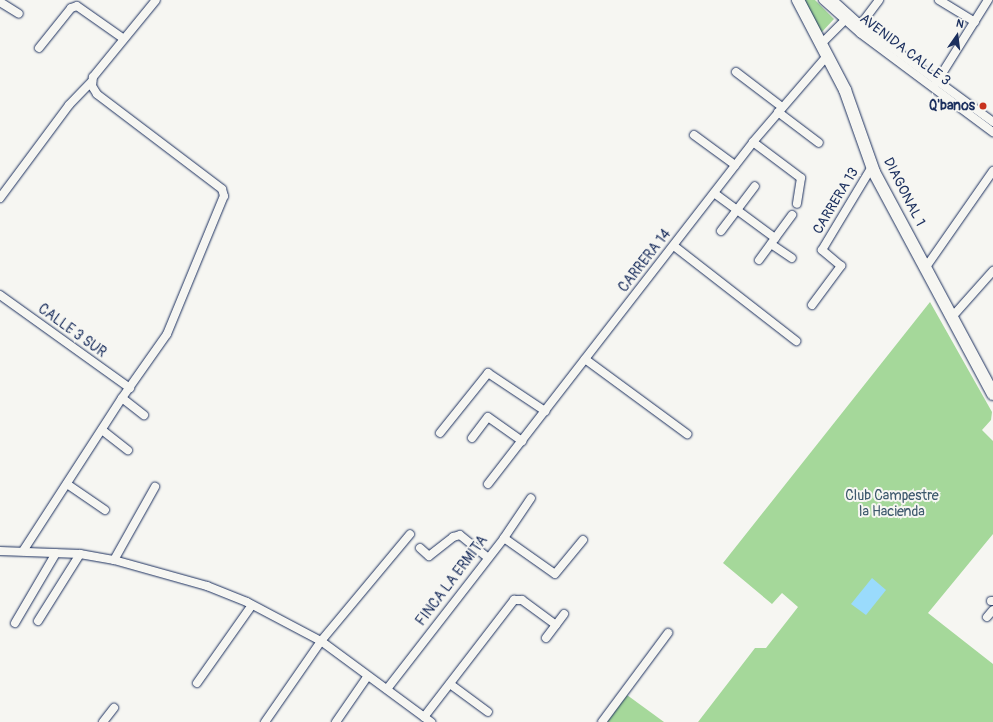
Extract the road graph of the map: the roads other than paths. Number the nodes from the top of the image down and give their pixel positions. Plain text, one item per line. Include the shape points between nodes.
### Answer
1 (156, 0) edge
2 (798, 0) edge
3 (823, 0) edge
4 (833, 0) edge
5 (878, 0) edge
6 (939, 0) edge
7 (988, 0) edge
8 (0, 2) edge
9 (20, 14) dead end
10 (847, 18) junction
11 (975, 22) junction
12 (859, 27) junction
13 (124, 39) junction
14 (820, 45) junction
15 (39, 48) dead end
16 (826, 57) junction
17 (736, 72) dead end
18 (939, 79) junction
19 (92, 81) junction
20 (934, 86) junction
21 (780, 110) junction
22 (993, 122) edge
23 (993, 132) edge
24 (694, 135) dead end
25 (753, 142) junction
26 (819, 143) dead end
27 (735, 165) junction
28 (872, 165) junction
29 (993, 171) edge
30 (755, 186) dead end
31 (714, 193) junction
32 (0, 198) edge
33 (797, 204) dead end
34 (738, 209) junction
35 (792, 215) dead end
36 (721, 231) dead end
37 (773, 241) junction
38 (674, 246) junction
39 (792, 258) dead end
40 (759, 260) dead end
41 (926, 267) junction
42 (993, 271) edge
43 (0, 295) edge
44 (812, 305) dead end
45 (952, 317) junction
46 (796, 341) dead end
47 (585, 360) junction
48 (130, 388) junction
49 (993, 394) edge
50 (122, 398) junction
51 (545, 411) junction
52 (144, 415) dead end
53 (102, 430) junction
54 (440, 433) dead end
55 (687, 434) dead end
56 (472, 438) dead end
57 (522, 441) junction
58 (128, 450) dead end
59 (67, 484) junction
60 (488, 484) dead end
61 (155, 487) dead end
62 (531, 498) dead end
63 (105, 510) dead end
64 (410, 534) dead end
65 (504, 538) junction
66 (582, 540) dead end
67 (420, 548) dead end
68 (0, 551) edge
69 (23, 551) junction
70 (56, 553) junction
71 (80, 554) junction
72 (487, 557) junction
73 (114, 560) junction
74 (992, 604) edge
75 (252, 605) junction
76 (564, 614) dead end
77 (987, 617) dead end
78 (38, 621) dead end
79 (15, 623) dead end
80 (556, 625) junction
81 (668, 633) dead end
82 (546, 638) dead end
83 (321, 641) junction
84 (367, 677) junction
85 (197, 683) dead end
86 (450, 684) junction
87 (387, 689) junction
88 (114, 708) dead end
89 (488, 712) dead end
90 (427, 720) edge
91 (102, 722) edge
92 (265, 722) edge
93 (336, 722) edge
94 (602, 722) edge

1 - 13 street
2 - 14 main road, DIAGONAL 1
3 - 10 street, AVENIDA CALLE 3
4 - 10 street, AVENIDA CALLE 3
5 - 12 street
6 - 11 street
7 - 11 street
8 - 9 street
10 - 12 street, AVENIDA CALLE 3
10 - 14 street
11 - 18 street
12 - 18 street, AVENIDA CALLE 3
12 - 20 street, AVENIDA CALLE 3
13 - 15 street via 77,6 71,8
13 - 19 street
14 - 16 main road, DIAGONAL 1
16 - 21 street, CARRERA 14
16 - 28 main road, DIAGONAL 1 via 845,90
17 - 21 street
18 - 20 street
18 - 22 street, AVENIDA CALLE 3
19 - 32 street via 69,105
19 - 48 street via 97,94 224,192 172,324
20 - 23 street, AVENIDA CALLE 3
21 - 25 street, CARRERA 14
21 - 26 street
24 - 27 street
25 - 27 street, CARRERA 14
25 - 33 street via 801,178
27 - 31 street, CARRERA 14
28 - 41 main road, DIAGONAL 1
28 - 44 street, CARRERA 13 via 822,250 841,266
29 - 41 street
30 - 34 street
31 - 34 street
31 - 38 street, CARRERA 14
34 - 36 street
34 - 37 street
35 - 37 street
37 - 39 street
37 - 40 street
38 - 46 street
38 - 47 street, CARRERA 14
41 - 45 main road, DIAGONAL 1
42 - 45 street
43 - 48 street, CALLE 3 SUR
45 - 49 main road, DIAGONAL 1
47 - 51 street, CARRERA 14
47 - 55 street
48 - 50 street
50 - 52 street
50 - 53 street
51 - 54 street via 492,373 488,373
51 - 57 street, CARRERA 14
53 - 58 street
53 - 59 street
56 - 57 street via 488,417
57 - 60 street, CARRERA 14
59 - 63 street
59 - 69 street
61 - 73 street
62 - 65 street
64 - 83 street
65 - 66 street, FINCA LA ERMITA via 555,574 560,571
65 - 72 street, FINCA LA ERMITA
67 - 72 street via 429,556 453,536 460,535
68 - 69 street
69 - 70 street
70 - 71 street
70 - 79 street
71 - 73 street
71 - 78 street
72 - 87 street, FINCA LA ERMITA
73 - 75 street via 207,586
74 - 77 street
75 - 83 street
75 - 85 street
76 - 80 street
80 - 82 street
80 - 86 street via 522,600 514,600
81 - 94 street
83 - 84 street
83 - 92 street
84 - 87 street
84 - 93 street
86 - 89 street
86 - 90 street
87 - 90 street
88 - 91 street

